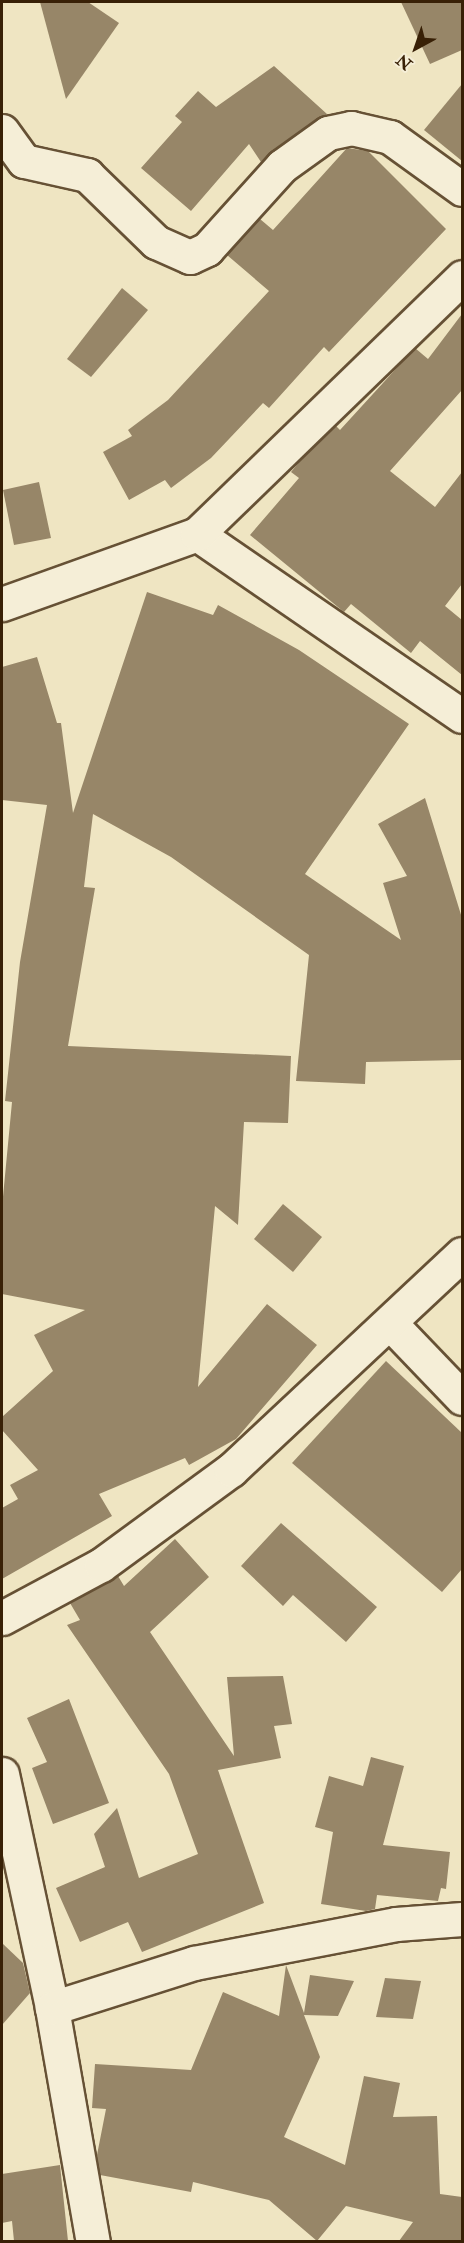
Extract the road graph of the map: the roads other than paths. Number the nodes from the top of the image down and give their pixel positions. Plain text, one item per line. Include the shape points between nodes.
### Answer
1 (2, 131) edge
2 (462, 189) edge
3 (462, 277) edge
4 (197, 534) junction
5 (2, 604) edge
6 (462, 716) edge
7 (462, 1254) edge
8 (392, 1325) junction
9 (462, 1398) edge
10 (2, 1618) edge
11 (2, 1774) edge
12 (462, 1919) edge
13 (52, 2008) junction
14 (93, 2241) edge

1 - 2 street via 24,161 87,175 156,242 190,257 207,249 282,166 328,133 351,128 390,137
3 - 4 street
4 - 5 street
4 - 6 street
7 - 8 street
8 - 9 street
8 - 10 street via 231,1470 164,1522 100,1565
11 - 13 street
12 - 13 street via 396,1924 194,1963
13 - 14 street

